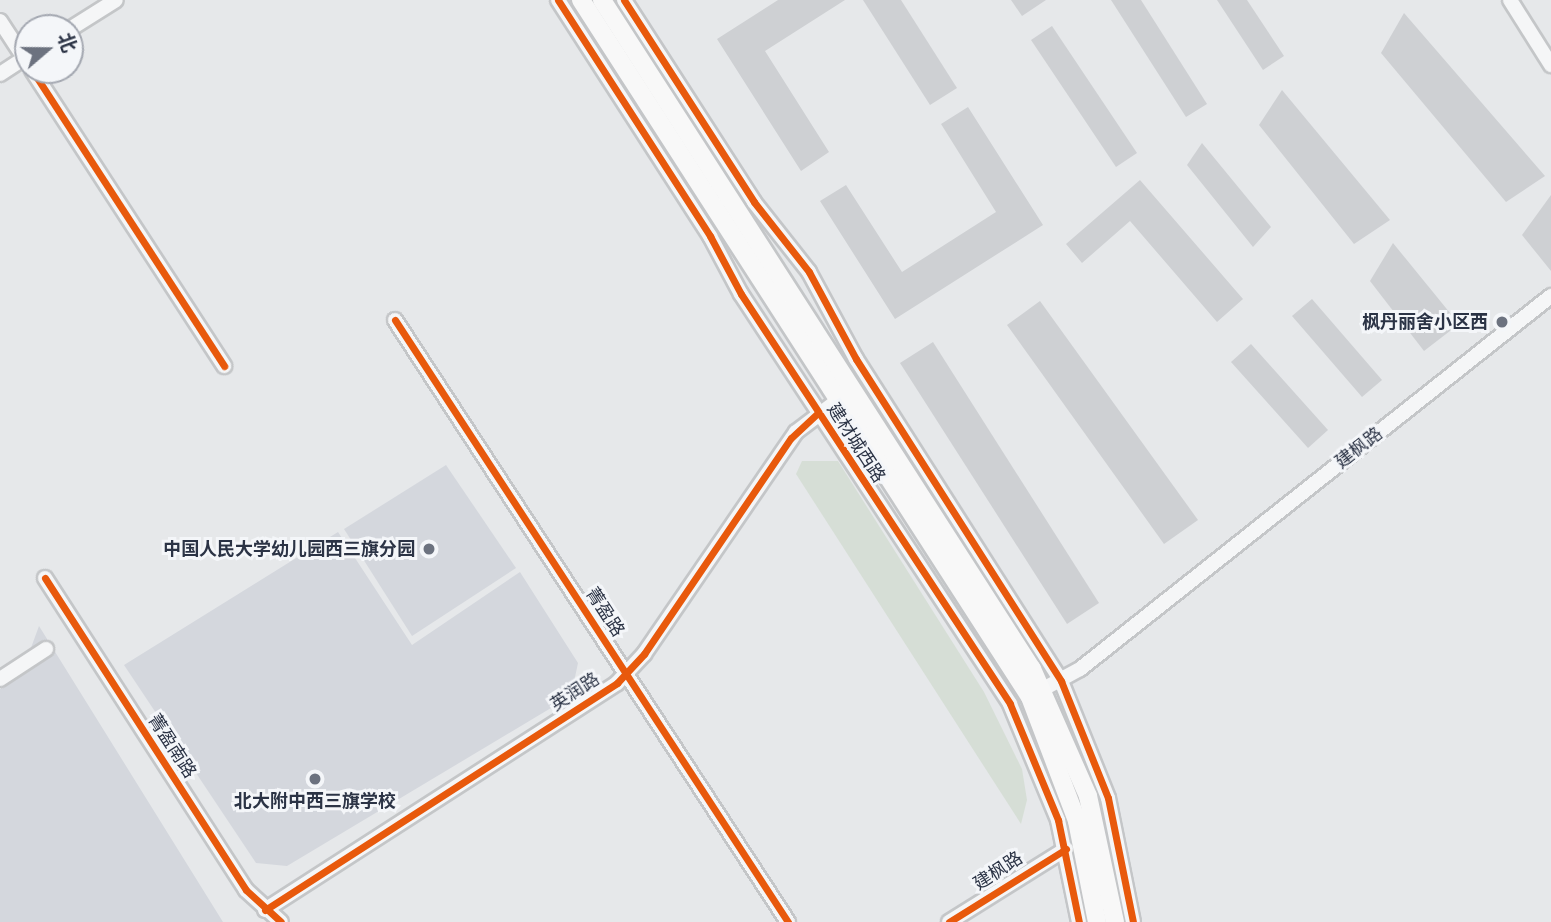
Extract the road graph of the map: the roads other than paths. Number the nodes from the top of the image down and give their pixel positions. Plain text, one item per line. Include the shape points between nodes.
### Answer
1 (116, 0) edge
2 (558, 0) edge
3 (581, 0) edge
4 (602, 0) edge
5 (624, 0) edge
6 (1510, 0) edge
7 (84, 20) edge
8 (0, 21) edge
9 (14, 42) edge
10 (1551, 65) edge
11 (42, 84) edge
12 (1551, 296) edge
13 (395, 320) dead end
14 (224, 366) dead end
15 (846, 395) junction
16 (818, 413) junction
17 (45, 578) dead end
18 (46, 649) dead end
19 (626, 674) junction
20 (0, 679) edge
21 (1061, 681) junction
22 (1037, 693) junction
23 (1051, 743) junction
24 (1058, 820) junction
25 (1066, 849) junction
26 (265, 910) junction
27 (281, 922) edge
28 (788, 922) edge
29 (949, 922) edge
30 (1079, 922) edge
31 (1097, 922) edge
32 (1115, 922) edge
33 (1133, 922) edge

1 - 7 street
2 - 16 street, 建材城西路
3 - 15 main road, 建材城西路
4 - 15 main road, 建材城西路
5 - 21 street via 754,202 809,272 856,359
6 - 10 street
8 - 9 street
11 - 14 street
12 - 21 street, 建枫路
13 - 19 street, 菁盈路
15 - 16 street, 英润路
15 - 22 main road, 建材城西路
16 - 19 street, 英润路 via 791,438
16 - 24 street, 建材城西路 via 998,682 1026,736
17 - 26 street, 菁盈南路 via 246,890
18 - 20 street
19 - 26 street, 英润路
19 - 28 street, 菁盈路
21 - 22 street, 建枫路
21 - 33 street via 1108,798
22 - 23 main road, 建材城西路
22 - 32 main road, 建材城西路 via 1094,818
23 - 24 street
23 - 31 main road, 建材城西路 via 1084,846
24 - 25 street, 建材城西路
25 - 29 street, 建枫路
25 - 30 street, 建材城西路
26 - 27 street, 菁盈南路

